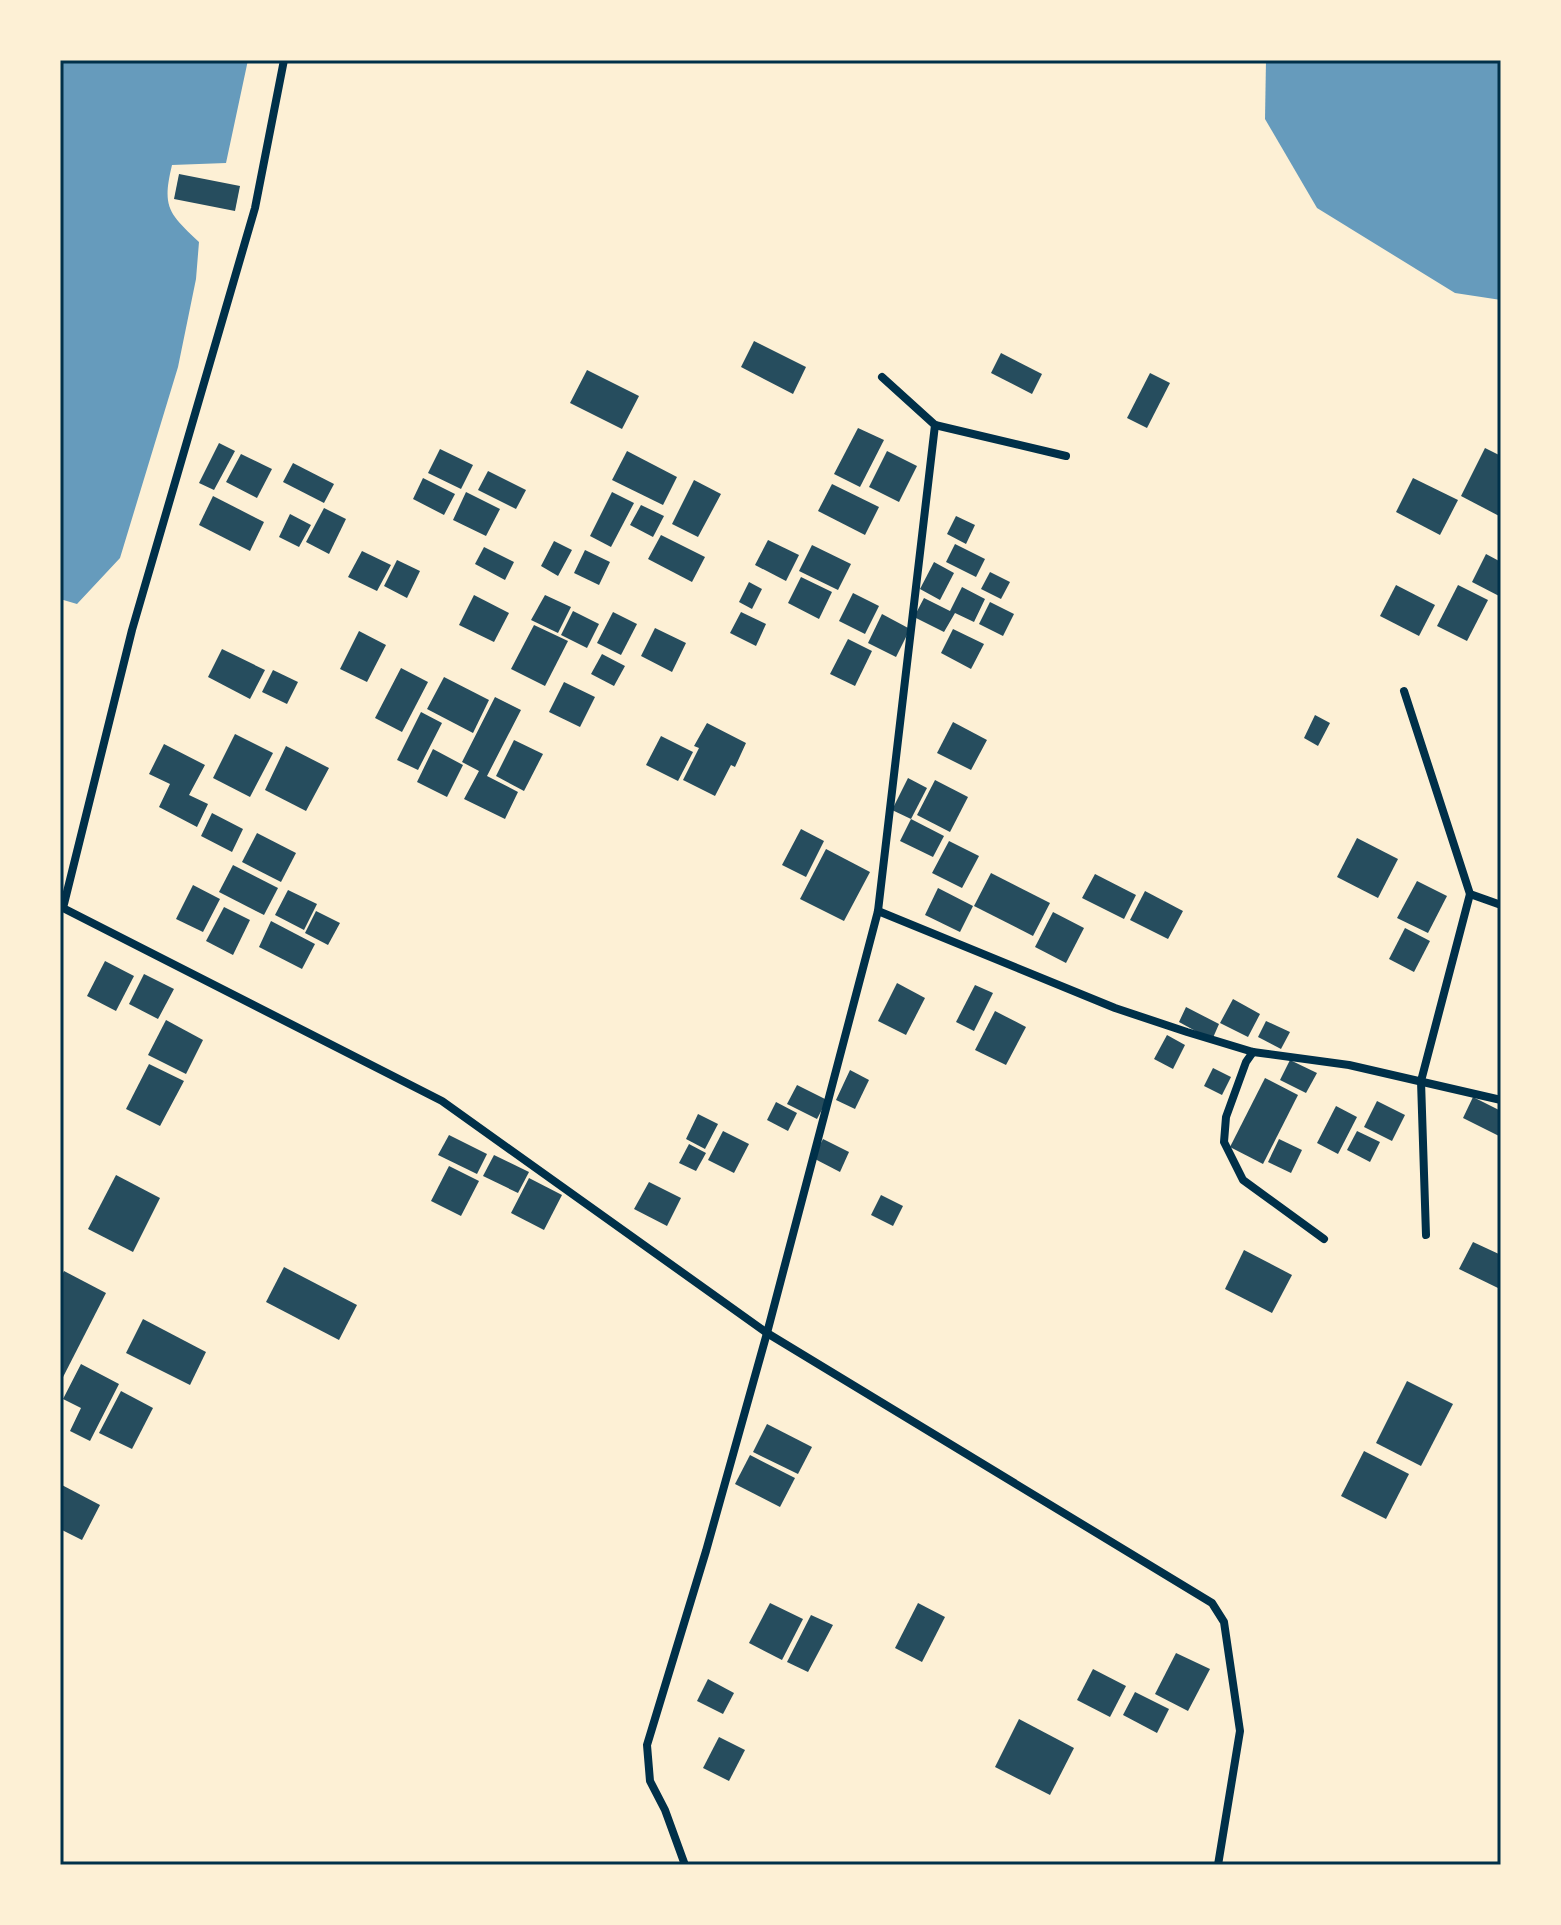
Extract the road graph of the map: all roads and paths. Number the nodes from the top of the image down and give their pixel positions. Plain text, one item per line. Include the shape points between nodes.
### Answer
1 (284, 60) edge
2 (882, 377) dead end
3 (935, 425) junction
4 (1066, 456) dead end
5 (1404, 691) dead end
6 (1470, 894) junction
7 (1501, 905) edge
8 (61, 910) edge
9 (878, 911) junction
10 (1253, 1052) junction
11 (1421, 1081) junction
12 (1501, 1100) edge
13 (1426, 1235) dead end
14 (1324, 1239) dead end
15 (767, 1333) junction
16 (685, 1865) edge
17 (1218, 1865) edge

1 - 8 street via 255,208 132,630
2 - 3 street
3 - 4 street
3 - 9 street
5 - 6 street
6 - 7 street
6 - 11 street
8 - 15 street via 442,1101
9 - 10 street via 1115,1008
9 - 15 street
10 - 11 street
10 - 14 street via 1226,1117 1224,1142 1243,1180
11 - 12 street
11 - 13 street
15 - 16 street via 647,1745 650,1781
15 - 17 street via 1212,1603 1224,1622 1240,1731

